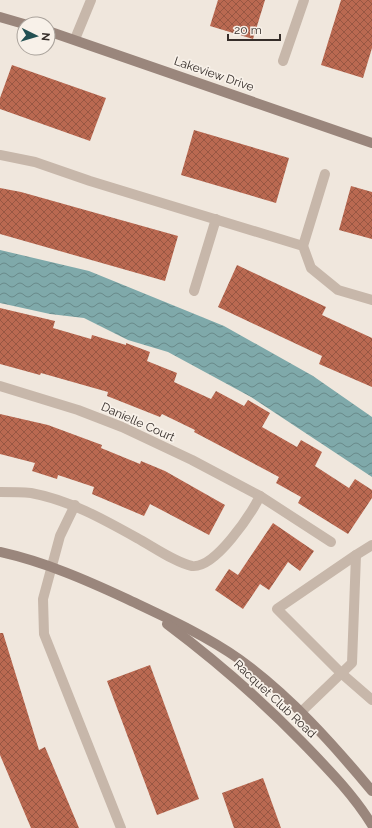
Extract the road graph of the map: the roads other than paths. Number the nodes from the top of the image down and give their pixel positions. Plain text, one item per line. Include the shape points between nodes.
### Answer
1 (91, 0) edge
2 (304, 0) edge
3 (0, 17) edge
4 (16, 22) edge
5 (56, 33) edge
6 (75, 39) junction
7 (283, 61) dead end
8 (372, 143) edge
9 (0, 156) edge
10 (324, 174) dead end
11 (216, 219) junction
12 (303, 246) junction
13 (194, 291) dead end
14 (372, 300) edge
15 (0, 386) edge
16 (0, 492) edge
17 (260, 496) junction
18 (75, 505) junction
19 (330, 542) dead end
20 (372, 545) edge
21 (0, 552) edge
22 (356, 555) junction
23 (51, 565) junction
24 (144, 608) junction
25 (342, 673) junction
26 (372, 700) edge
27 (301, 712) junction
28 (372, 791) edge
29 (372, 825) edge
30 (121, 828) edge

1 - 6 street
2 - 7 street
3 - 4 street
5 - 6 street, Lakeview Drive
6 - 8 street, Lakeview Drive
9 - 11 street via 35,162
10 - 12 street
11 - 12 street
11 - 13 street
12 - 14 street via 312,268 338,290
15 - 17 street, Danielle Court via 78,410 122,427
16 - 18 street via 30,493
17 - 18 street via 249,517 220,551 206,562 192,566
17 - 19 street, Danielle Court
18 - 23 street via 60,536
20 - 22 street
21 - 23 street, Racquet Club Road
22 - 25 street via 352,663
22 - 25 street via 277,609
23 - 24 street, Racquet Club Road
23 - 30 street via 43,599 44,634
24 - 27 street, Racquet Club Road via 205,638 239,660 282,693
24 - 29 street, Racquet Club Road via 194,644 271,711 344,787
25 - 26 street
25 - 27 street
27 - 28 street, Racquet Club Road via 334,745

